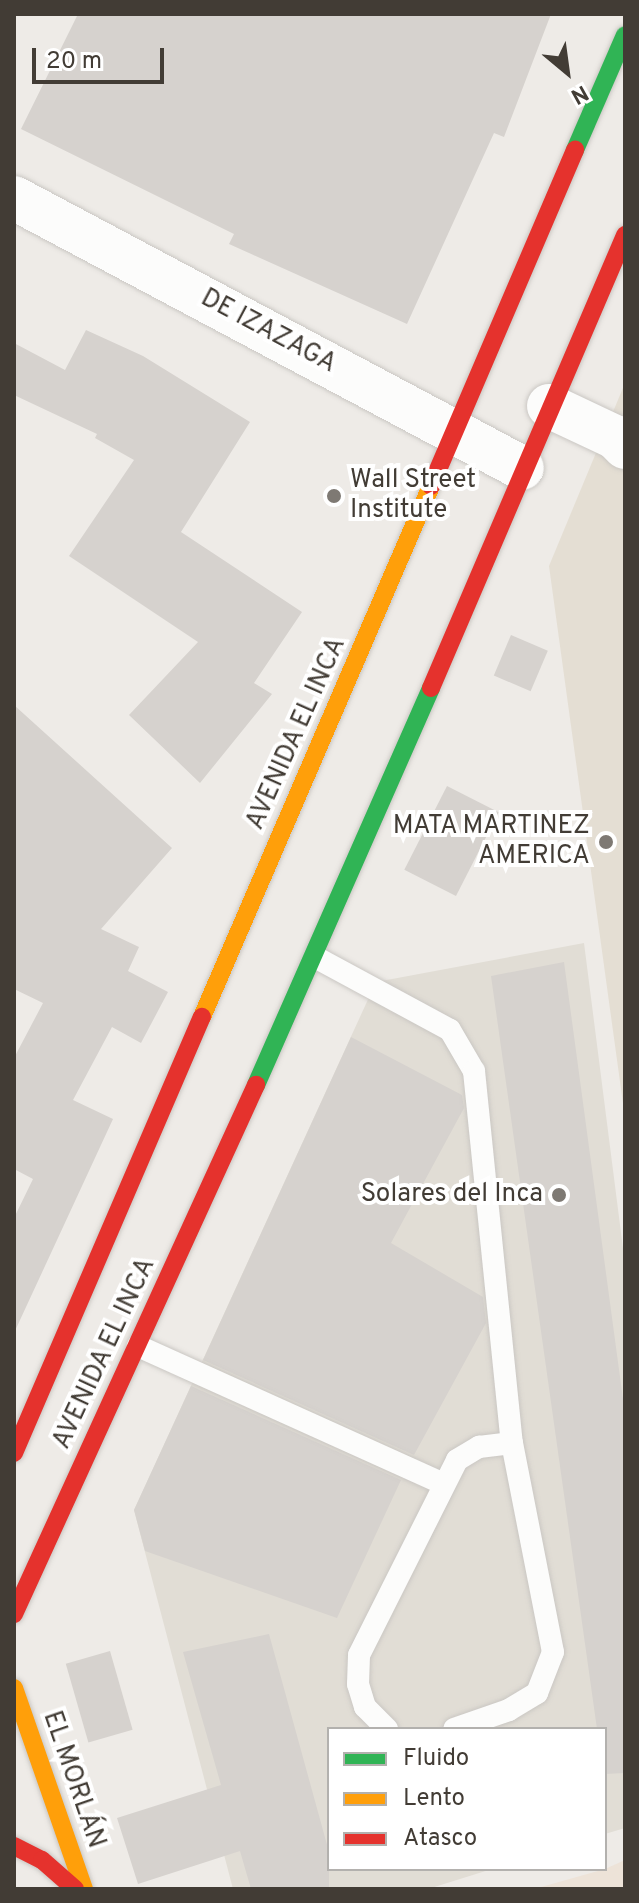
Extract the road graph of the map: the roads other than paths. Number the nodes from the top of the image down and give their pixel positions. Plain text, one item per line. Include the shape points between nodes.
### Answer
1 (625, 35) edge
2 (14, 198) edge
3 (625, 235) edge
4 (549, 406) junction
5 (458, 432) junction
6 (625, 447) edge
7 (522, 468) junction
8 (315, 957) junction
9 (138, 1346) junction
10 (512, 1443) junction
11 (14, 1453) edge
12 (441, 1483) junction
13 (14, 1614) edge
14 (14, 1688) edge
15 (385, 1727) edge
16 (460, 1727) edge
17 (14, 1846) edge
18 (75, 1889) edge
19 (84, 1889) edge

1 - 5 main road, AVENIDA EL INCA
2 - 5 street, DE IZAZAGA
3 - 4 main road, AVENIDA EL INCA
4 - 6 street via 615,437
4 - 7 main road, AVENIDA EL INCA
5 - 7 street, DE IZAZAGA
5 - 11 main road, AVENIDA EL INCA
7 - 8 main road, AVENIDA EL INCA
8 - 9 main road, AVENIDA EL INCA
8 - 10 lane via 450,1030 474,1071
9 - 12 lane
9 - 13 main road, AVENIDA EL INCA
10 - 12 lane via 479,1447 457,1460
10 - 16 lane via 553,1652 537,1693 509,1710
12 - 15 lane via 359,1655 358,1684 365,1707
14 - 19 main road, EL MORLÁN
17 - 18 main road via 42,1860

